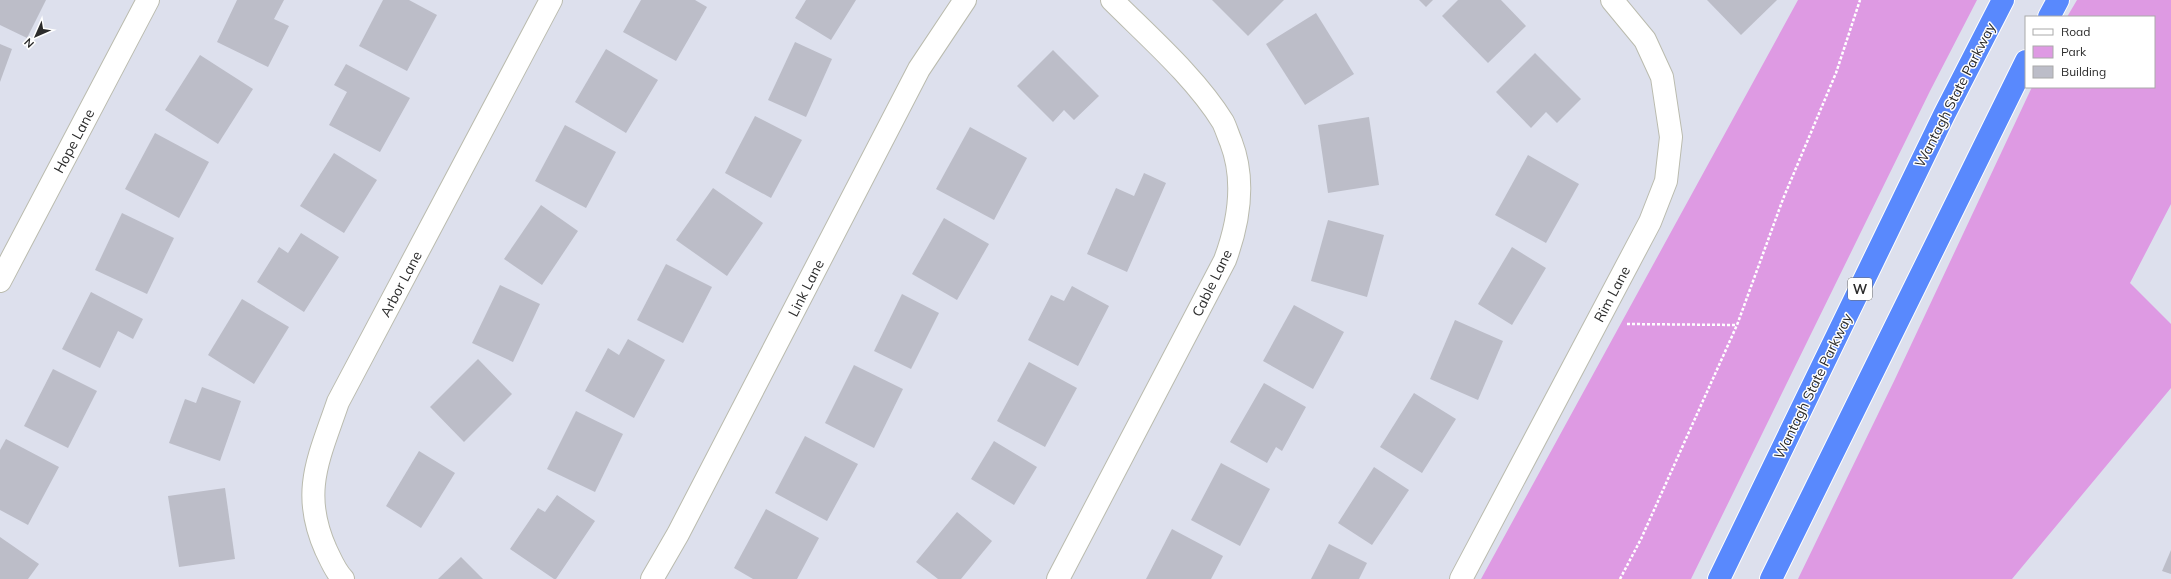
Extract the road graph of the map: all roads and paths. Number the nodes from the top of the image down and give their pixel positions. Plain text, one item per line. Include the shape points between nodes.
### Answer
1 (148, 0) edge
2 (551, 0) edge
3 (965, 0) edge
4 (1112, 0) edge
5 (1612, 0) edge
6 (1860, 0) edge
7 (2004, 0) edge
8 (2058, 0) edge
9 (2050, 16) edge
10 (2025, 63) edge
11 (0, 281) edge
12 (1596, 324) junction
13 (1737, 325) junction
14 (343, 579) edge
15 (652, 579) edge
16 (1058, 579) edge
17 (1461, 579) edge
18 (1620, 579) edge
19 (1719, 579) edge
20 (1771, 579) edge

1 - 11 street, Hope Lane
2 - 14 street, Arbor Lane via 338,402 316,464 313,500 317,528 337,573
3 - 15 street, Link Lane via 919,69 678,534
4 - 16 street, Cable Lane via 1188,77 1223,122 1237,158 1240,195 1234,235 1225,260
5 - 12 street, Rim Lane via 1645,40 1662,77 1671,137 1666,181 1650,222
6 - 13 path via 1836,73 1783,199
7 - 19 highway, Wantagh State Parkway / W via 1944,115
8 - 9 highway
10 - 20 highway
12 - 13 path
12 - 17 street, Rim Lane
13 - 18 path via 1654,511

